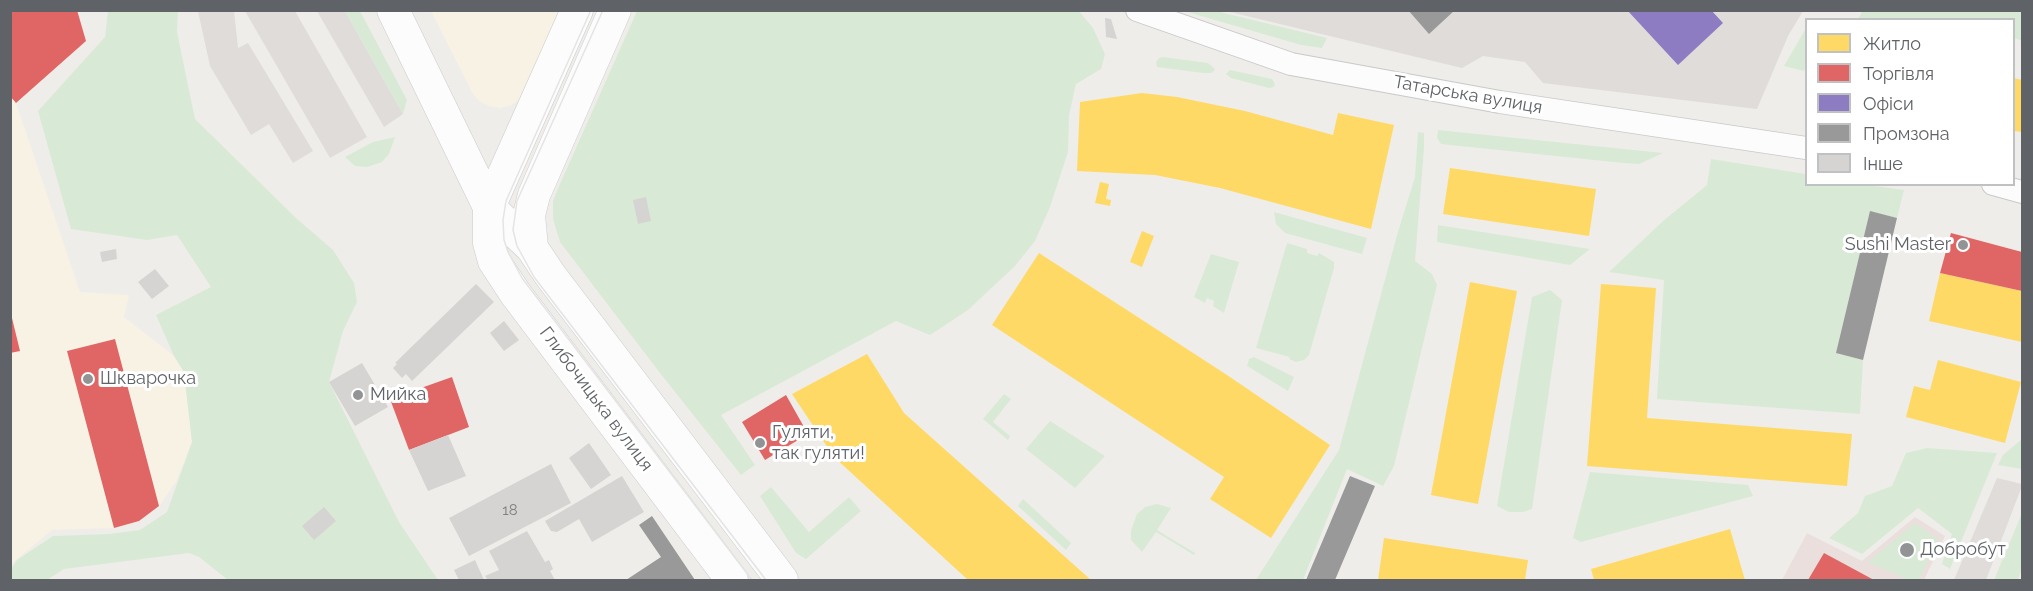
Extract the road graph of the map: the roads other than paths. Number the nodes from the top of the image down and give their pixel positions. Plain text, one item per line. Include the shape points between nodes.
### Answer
1 (393, 10) edge
2 (577, 10) edge
3 (615, 10) edge
4 (1137, 10) edge
5 (1805, 148) edge
6 (2000, 186) edge
7 (2022, 192) edge
8 (489, 207) junction
9 (529, 215) junction
10 (532, 248) junction
11 (732, 580) edge
12 (782, 580) edge

1 - 8 main road
2 - 8 main road, Глибочицька вулиця
3 - 9 main road via 544,170
4 - 5 street, Татарська вулиця via 1291,64 1500,102
6 - 7 street
8 - 9 main road
8 - 10 main road
8 - 11 main road, Глибочицька вулиця via 489,243 494,261
9 - 10 main road
10 - 12 main road

